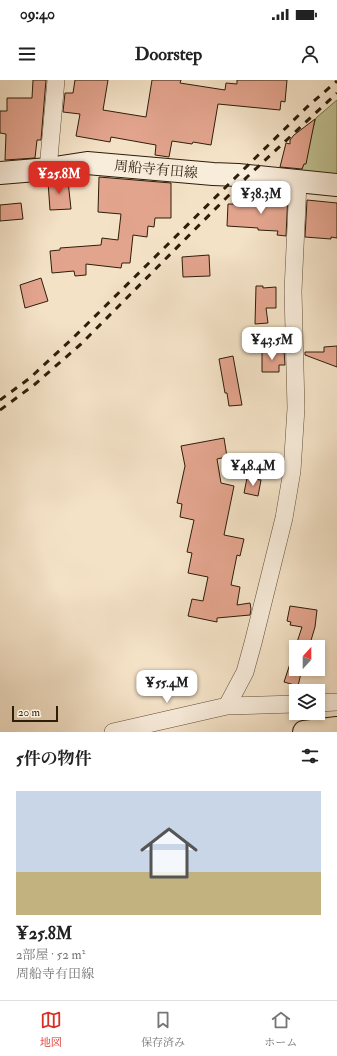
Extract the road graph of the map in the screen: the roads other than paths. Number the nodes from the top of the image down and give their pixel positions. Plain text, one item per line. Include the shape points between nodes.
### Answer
1 (56, 80) edge
2 (48, 169) junction
3 (0, 173) edge
4 (298, 182) junction
5 (337, 185) edge
6 (337, 702) edge
7 (325, 703) edge
8 (289, 704) edge
9 (227, 706) junction
10 (337, 728) edge
11 (113, 732) edge
12 (304, 732) edge

1 - 2 street
2 - 3 main road, 周船寺有田線
2 - 4 main road, 周船寺有田線 via 87,163
4 - 5 main road, 周船寺有田線
4 - 9 street via 293,291 296,408 292,471 284,518 245,672
6 - 7 street
8 - 9 street
9 - 11 street
10 - 12 highway

